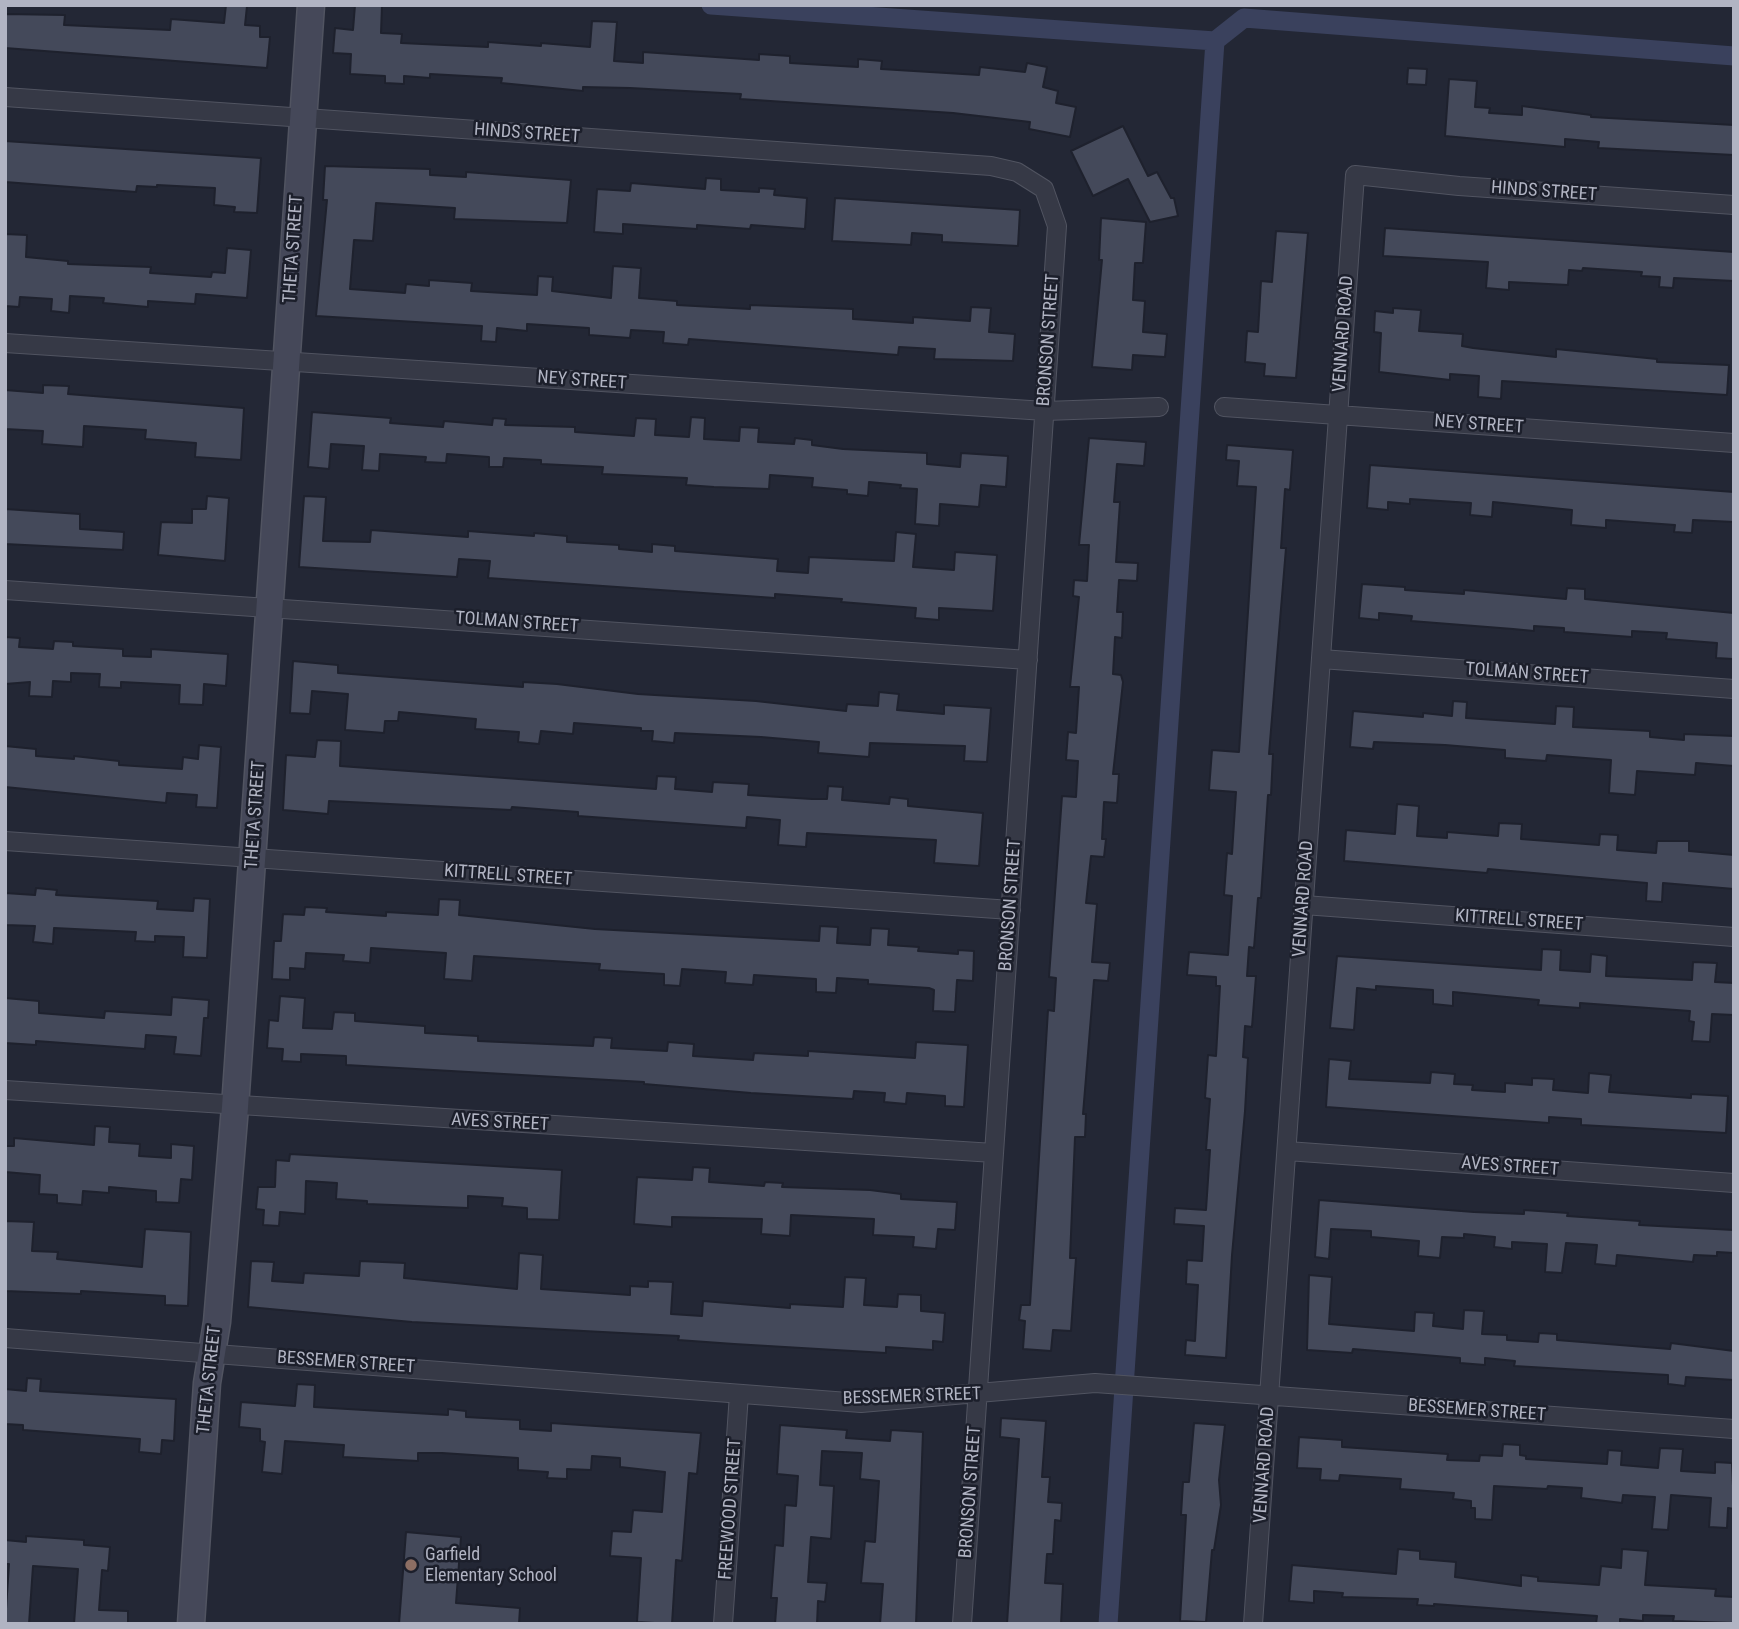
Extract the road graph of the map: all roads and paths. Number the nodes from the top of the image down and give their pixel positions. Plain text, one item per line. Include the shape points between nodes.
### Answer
1 (311, 5) edge
2 (5, 97) edge
3 (303, 118) junction
4 (1355, 175) joint
5 (1044, 189) joint
6 (1734, 205) edge
7 (5, 344) edge
8 (286, 362) junction
9 (1159, 407) dead end
10 (1224, 407) dead end
11 (1045, 411) junction
12 (1338, 415) junction
13 (1734, 443) edge
14 (5, 590) edge
15 (271, 606) junction
16 (1321, 659) junction
17 (1028, 660) junction
18 (1734, 689) edge
19 (5, 841) edge
20 (253, 859) junction
21 (1304, 905) junction
22 (1011, 910) junction
23 (1734, 937) edge
24 (5, 1090) edge
25 (235, 1107) junction
26 (1287, 1151) junction
27 (994, 1153) junction
28 (1734, 1183) edge
29 (5, 1338) edge
30 (213, 1352) junction
31 (739, 1394) junction
32 (978, 1395) junction
33 (1270, 1396) junction
34 (1734, 1429) edge
35 (191, 1624) edge
36 (723, 1624) edge
37 (962, 1624) edge
38 (1254, 1624) edge

1 - 3 street, THETA STREET
2 - 3 street, HINDS STREET
3 - 5 street, HINDS STREET via 991,166 1017,172
3 - 8 street, THETA STREET
4 - 6 street, HINDS STREET via 1459,187
4 - 12 street, VENNARD ROAD
5 - 11 street, BRONSON STREET via 1057,226
7 - 8 street, NEY STREET
8 - 11 street, NEY STREET
8 - 15 street, THETA STREET
9 - 11 street, NEY STREET
10 - 12 street, NEY STREET
11 - 17 street, BRONSON STREET
12 - 13 street, NEY STREET
12 - 16 street, VENNARD ROAD
14 - 15 street, TOLMAN STREET
15 - 17 street, TOLMAN STREET
15 - 20 street, THETA STREET
16 - 18 street, TOLMAN STREET
16 - 21 street, VENNARD ROAD
17 - 22 street, BRONSON STREET
19 - 20 street, KITTRELL STREET
20 - 22 street, KITTRELL STREET
20 - 25 street, THETA STREET
21 - 23 street, KITTRELL STREET
21 - 26 street, VENNARD ROAD
22 - 27 street, BRONSON STREET
24 - 25 street, AVES STREET
25 - 27 street, AVES STREET
25 - 30 street, THETA STREET
26 - 28 street, AVES STREET
26 - 33 street, VENNARD ROAD
27 - 32 street, BRONSON STREET
29 - 30 street, BESSEMER STREET
30 - 31 street, BESSEMER STREET
30 - 35 street, THETA STREET
31 - 32 street, BESSEMER STREET via 861,1403
31 - 36 street, FREEWOOD STREET
32 - 33 street, BESSEMER STREET via 1095,1383
32 - 37 street, BRONSON STREET
33 - 34 street, BESSEMER STREET
33 - 38 street, VENNARD ROAD

